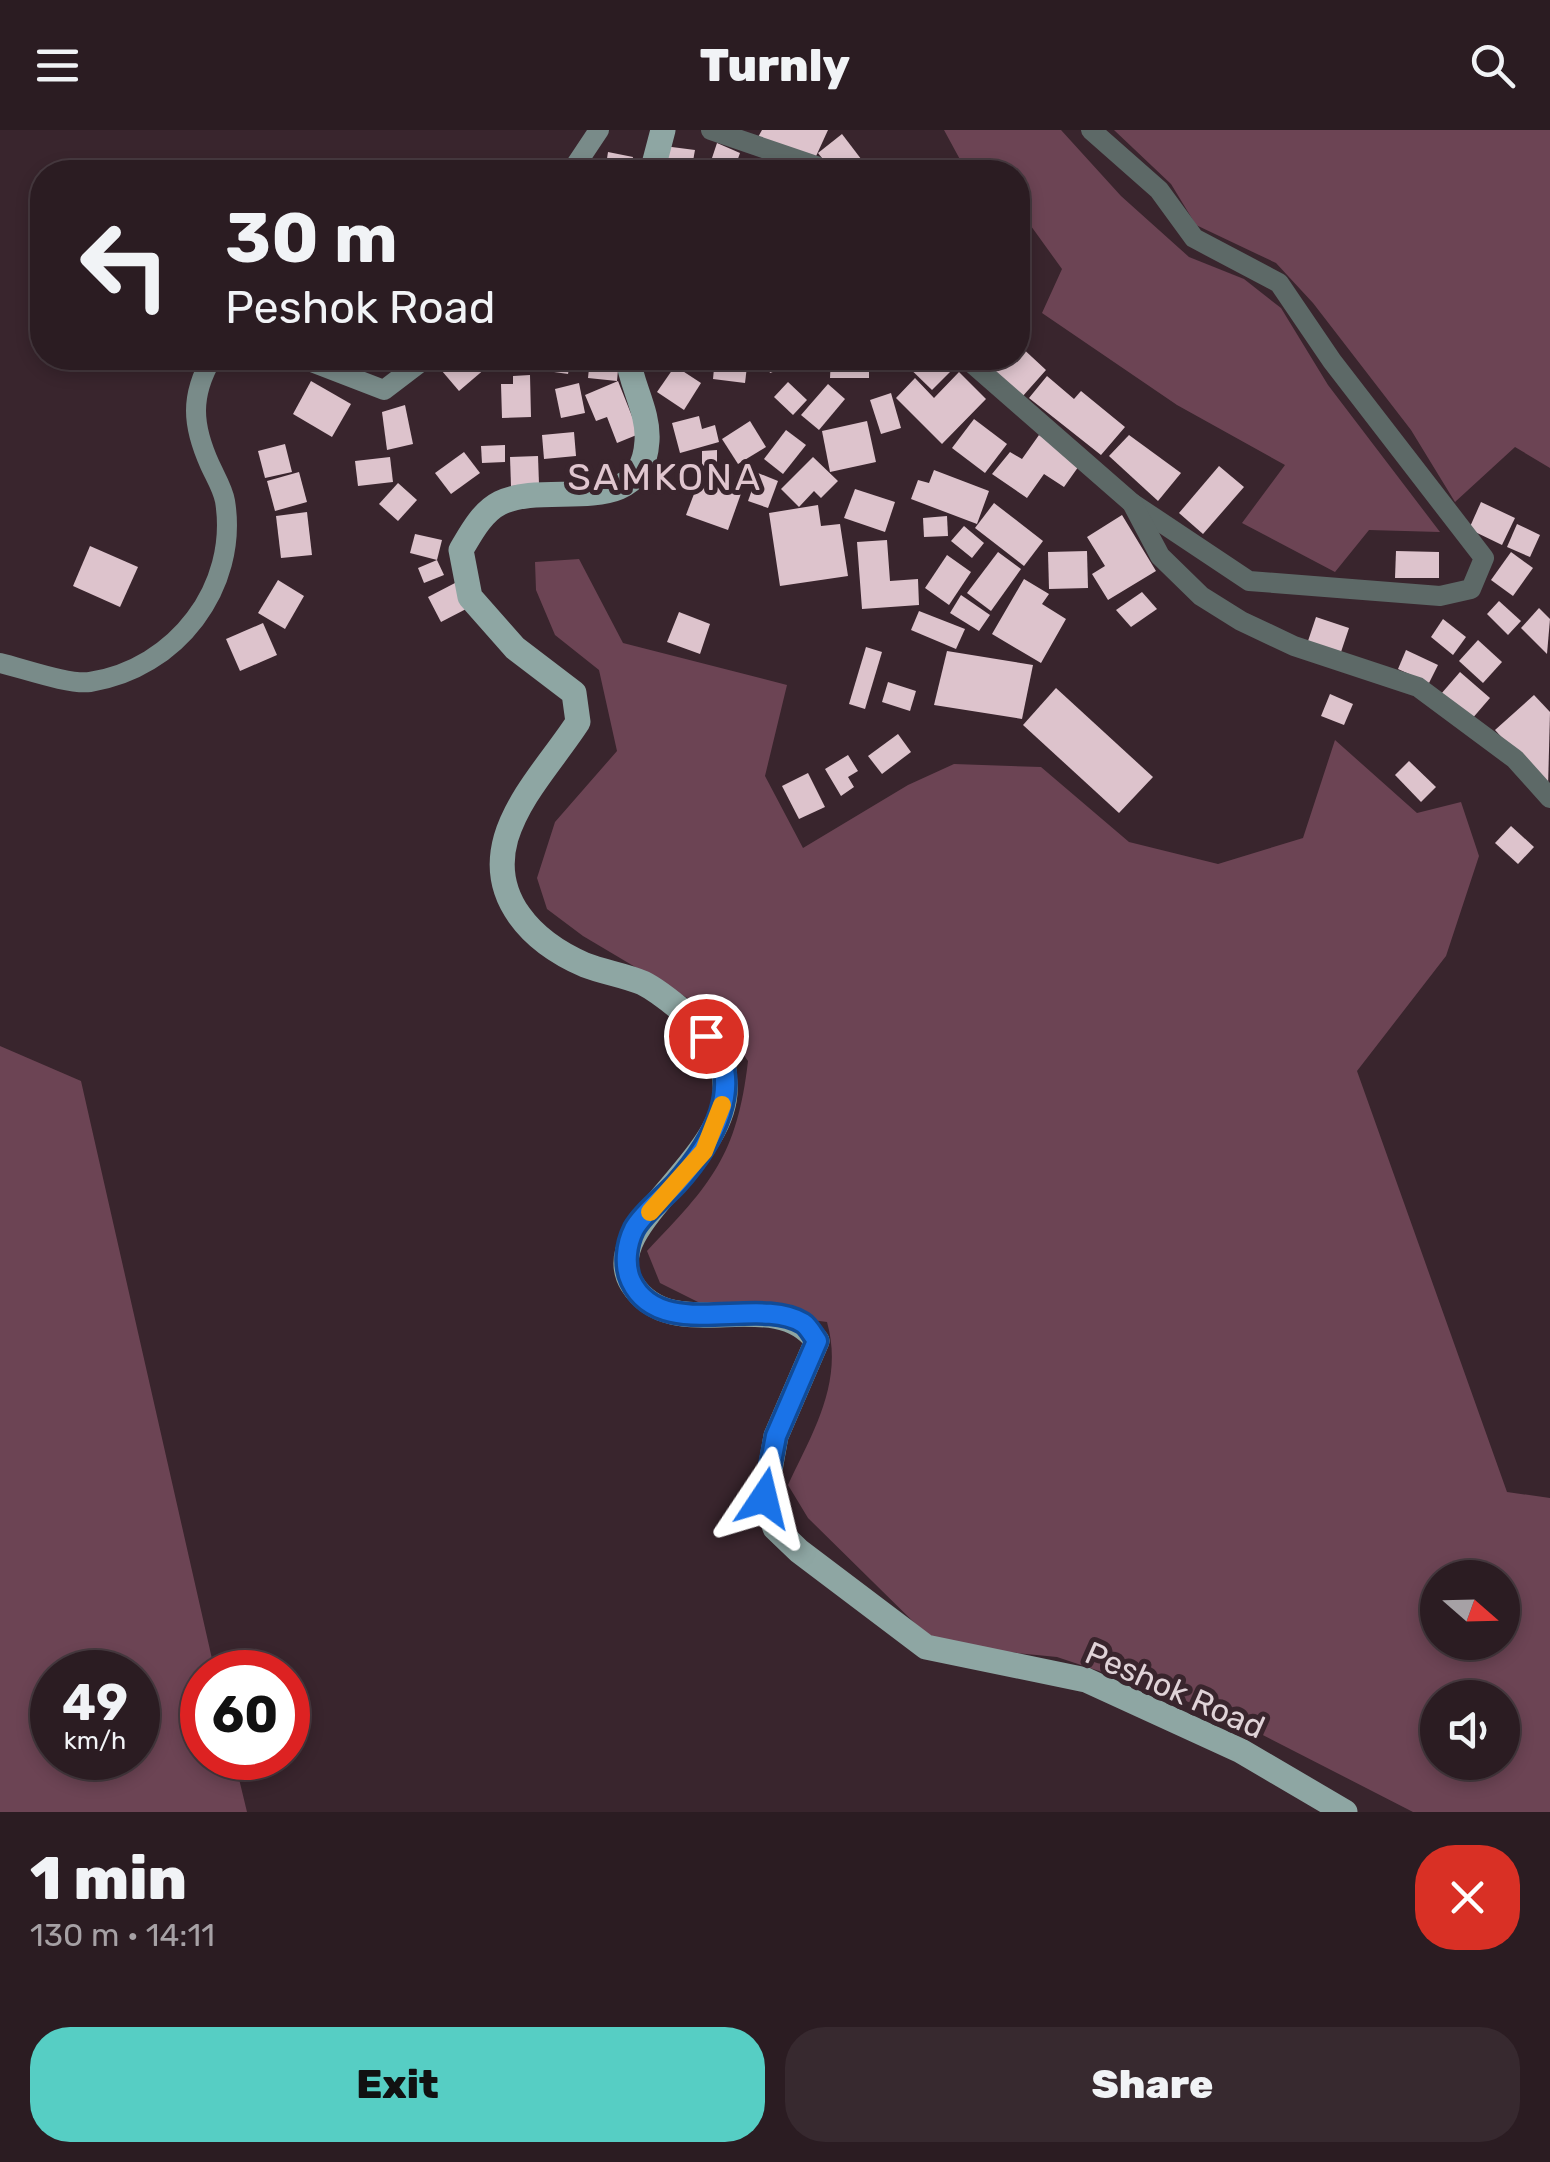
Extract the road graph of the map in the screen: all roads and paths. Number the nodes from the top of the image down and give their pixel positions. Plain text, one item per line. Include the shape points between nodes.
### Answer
1 (600, 130) edge
2 (663, 130) edge
3 (711, 130) edge
4 (1091, 130) edge
5 (579, 160) edge
6 (655, 160) edge
7 (798, 160) edge
8 (205, 370) edge
9 (332, 370) edge
10 (410, 370) edge
11 (631, 370) edge
12 (980, 370) edge
13 (1132, 503) junction
14 (0, 663) edge
15 (1550, 798) edge
16 (1345, 1812) edge

1 - 5 main road
2 - 6 main road
3 - 7 street
4 - 13 street via 1159,190 1194,238 1279,283 1484,558 1471,589 1440,596 1250,581
8 - 14 main road via 196,385 197,436 225,498 226,559 202,612 156,660 87,682
9 - 10 main road via 384,390
11 - 16 main road, Peshok Road via 647,441 636,476 620,490 501,502 461,550 470,597 515,648 574,693 578,722 507,835 500,870 510,901 530,932 584,964 645,984 721,1051 726,1088 720,1118 704,1151 634,1229 626,1261 632,1285 655,1304 690,1316 776,1315 804,1323 817,1341 776,1436 764,1498 775,1528 926,1646 1086,1680 1241,1751
12 - 13 street
13 - 15 street via 1160,556 1202,596 1294,646 1418,687 1515,759

